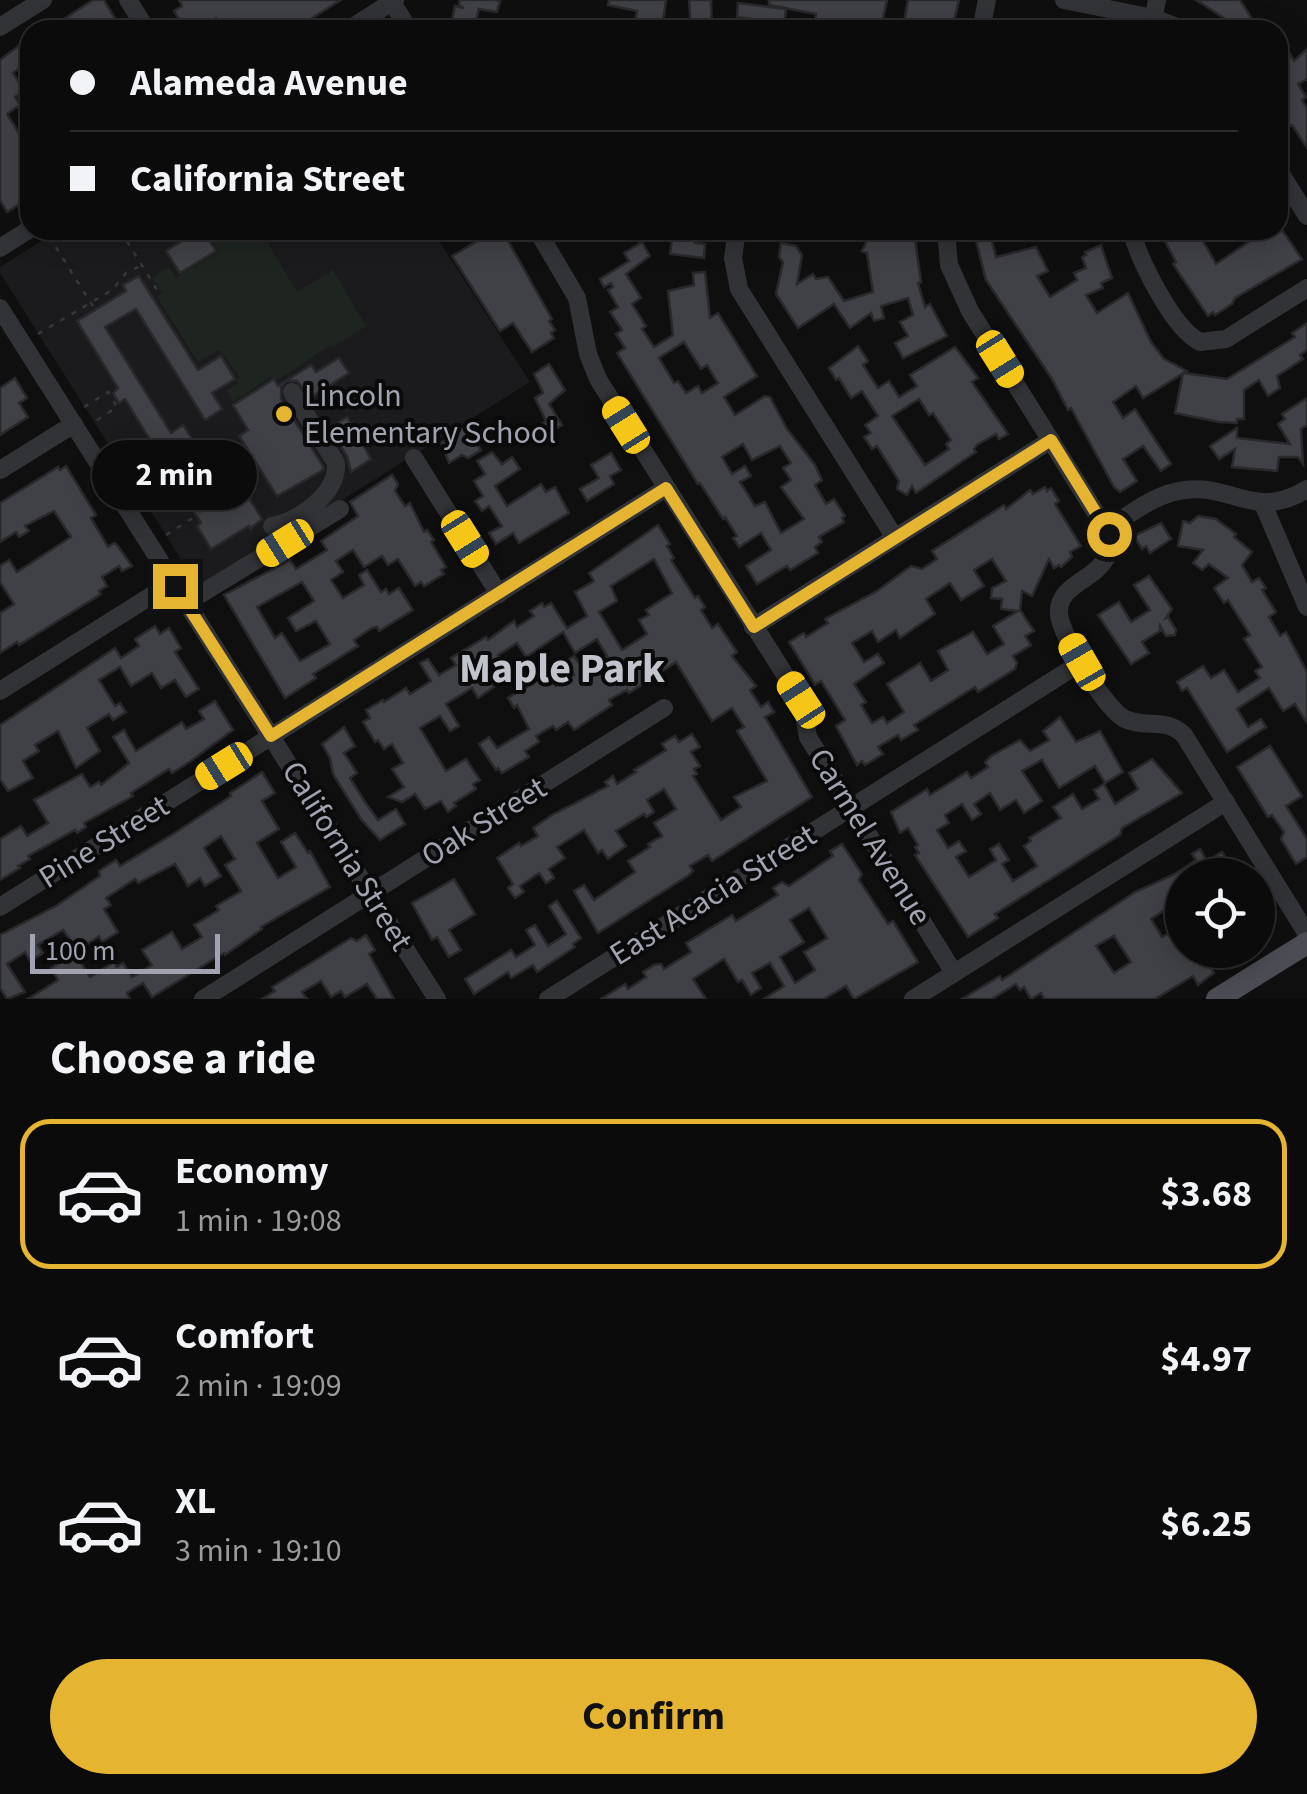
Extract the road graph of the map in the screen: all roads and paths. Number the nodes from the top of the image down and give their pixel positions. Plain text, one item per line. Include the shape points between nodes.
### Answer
1 (43, 0) edge
2 (1064, 0) edge
3 (393, 1) edge
4 (1154, 16) edge
5 (364, 20) edge
6 (0, 27) edge
7 (1288, 185) edge
8 (1307, 216) edge
9 (51, 240) edge
10 (126, 240) edge
11 (542, 240) edge
12 (736, 240) edge
13 (947, 240) edge
14 (1135, 240) edge
15 (142, 265) junction
16 (1307, 288) edge
17 (159, 293) dead end
18 (90, 302) junction
19 (0, 308) edge
20 (94, 308) dead end
21 (38, 334) dead end
22 (292, 392) dead end
23 (84, 407) dead end
24 (94, 422) dead end
25 (74, 424) junction
26 (1051, 440) junction
27 (414, 458) dead end
28 (0, 470) edge
29 (172, 475) dead end
30 (666, 488) junction
31 (1307, 489) edge
32 (140, 494) dead end
33 (221, 500) dead end
34 (1262, 504) junction
35 (340, 509) dead end
36 (272, 526) dead end
37 (1107, 529) junction
38 (166, 535) dead end
39 (895, 538) junction
40 (173, 582) junction
41 (499, 594) junction
42 (186, 603) junction
43 (1307, 607) edge
44 (754, 627) junction
45 (1082, 662) junction
46 (0, 690) edge
47 (664, 708) dead end
48 (271, 736) junction
49 (1226, 802) junction
50 (852, 808) junction
51 (371, 893) junction
52 (0, 907) edge
53 (1307, 934) edge
54 (1307, 944) edge
55 (954, 973) junction
56 (203, 999) edge
57 (437, 999) edge
58 (548, 999) edge
59 (913, 999) edge
60 (1217, 999) edge

1 - 6 street
2 - 4 street
3 - 5 street
7 - 8 street
9 - 18 path
10 - 15 path
11 - 30 street, Carmel Avenue via 577,298 598,379
12 - 39 street via 739,289
13 - 26 street via 962,296
14 - 16 street via 1178,321 1200,342 1226,339
15 - 17 path
15 - 18 path
18 - 20 path
18 - 21 path
19 - 25 street, California Street
22 - 36 street via 336,472 303,515
23 - 24 path via 108,392 117,407
25 - 28 street
25 - 40 street, California Street
26 - 37 street
26 - 39 street
27 - 41 street
29 - 32 path
30 - 41 street, Pine Street
30 - 44 street, Carmel Avenue
31 - 34 street
33 - 38 path
34 - 37 street via 1212,490 1174,492
34 - 43 street
35 - 42 street
37 - 45 street via 1103,564 1059,608
39 - 44 street
40 - 42 street, California Street
40 - 46 street
41 - 48 street, Pine Street
42 - 48 street, California Street
44 - 50 street, Carmel Avenue via 801,700 805,732
45 - 49 street via 1121,717 1180,731
45 - 50 street, East Acacia Street
47 - 51 street, Oak Street
48 - 51 street, California Street
48 - 52 street, Pine Street
49 - 53 street
49 - 55 street
50 - 55 street, Carmel Avenue
50 - 58 street, East Acacia Street
51 - 56 street, Oak Street
51 - 57 street, California Street
54 - 60 main road
55 - 59 street

